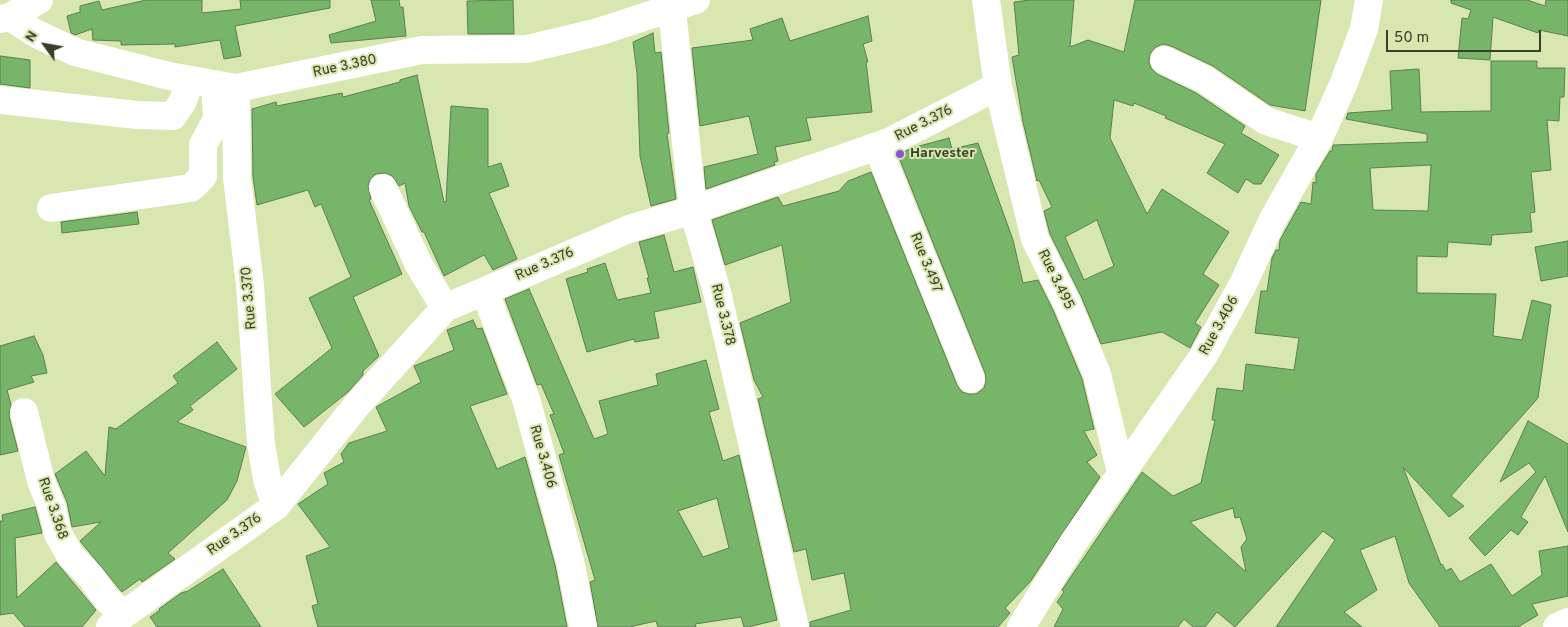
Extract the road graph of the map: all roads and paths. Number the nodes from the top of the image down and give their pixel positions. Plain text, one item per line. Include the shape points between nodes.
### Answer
1 (39, 0) edge
2 (986, 0) edge
3 (1368, 0) edge
4 (679, 3) edge
5 (5, 18) edge
6 (1164, 60) dead end
7 (213, 84) junction
8 (998, 86) junction
9 (0, 100) edge
10 (1319, 138) junction
11 (877, 146) junction
12 (383, 188) dead end
13 (51, 208) dead end
14 (693, 210) junction
15 (485, 292) junction
16 (445, 308) junction
17 (972, 379) dead end
18 (24, 412) dead end
19 (1121, 472) junction
20 (276, 506) junction
21 (116, 621) edge
22 (1568, 622) edge
23 (583, 627) edge
24 (795, 627) edge
25 (1021, 627) edge
26 (1557, 627) edge

1 - 5 street
2 - 8 street
3 - 10 street, Rue 3.406 via 1364,29
4 - 7 street, Rue 3.380 via 598,32 527,49 422,50
4 - 14 street, Rue 3.378
5 - 7 street, Rue 3.380 via 75,52
6 - 10 street via 1204,79 1266,121
7 - 9 street via 182,101 173,116
7 - 13 street via 217,119 203,145 203,176 191,188
7 - 20 street, Rue 3.370 via 237,178 250,285 261,444
8 - 11 street, Rue 3.376
8 - 19 street, Rue 3.495 via 1035,239 1097,374
10 - 19 street, Rue 3.406 via 1272,221 1243,284 1204,355
11 - 14 street, Rue 3.376
11 - 17 street, Rue 3.497
12 - 16 street via 419,265
14 - 15 street, Rue 3.376 via 629,229
14 - 24 street, Rue 3.378 via 717,292
15 - 16 street, Rue 3.376
15 - 23 street, Rue 3.406 via 526,398 570,561
16 - 20 street, Rue 3.376 via 357,405
18 - 21 street, Rue 3.368 via 58,534 70,555 106,598
19 - 25 street, Rue 3.406
20 - 21 street, Rue 3.376
22 - 26 street

